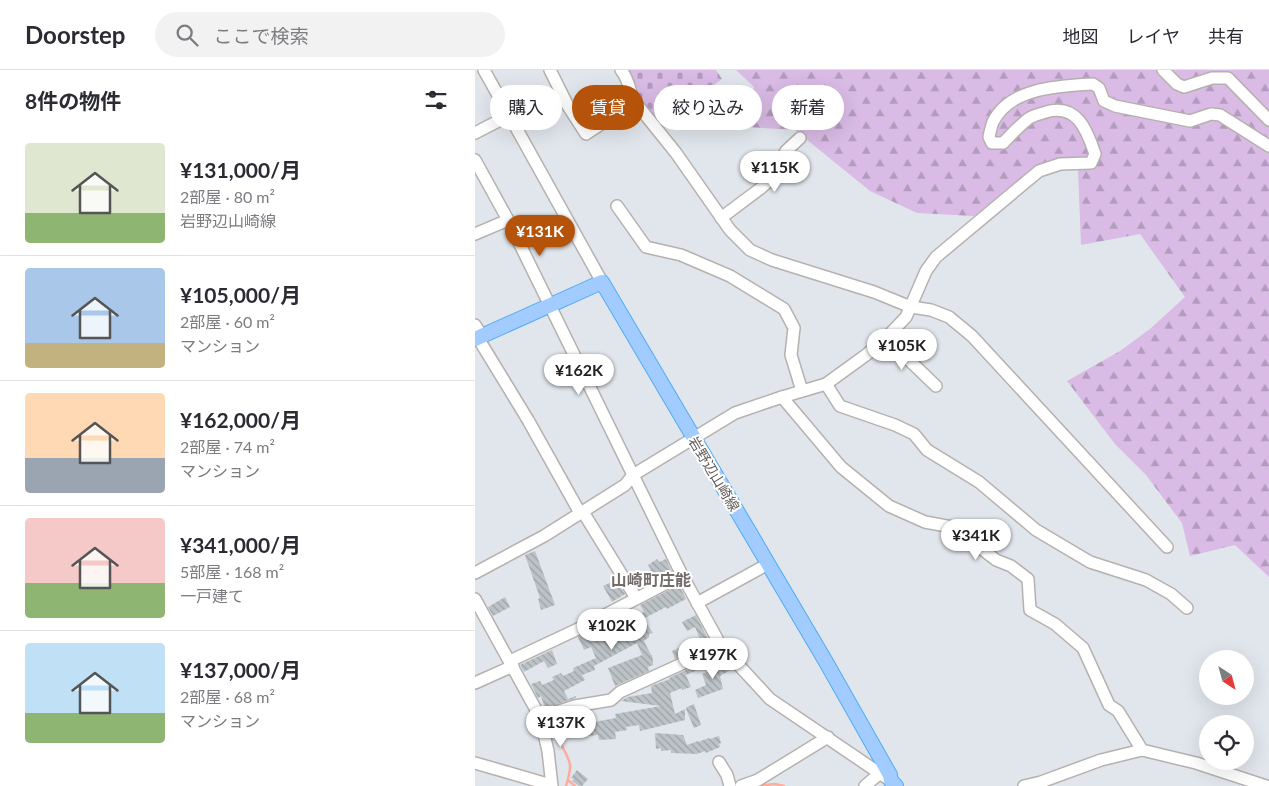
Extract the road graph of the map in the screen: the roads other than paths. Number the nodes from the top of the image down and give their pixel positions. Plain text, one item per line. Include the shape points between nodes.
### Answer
1 (484, 70) edge
2 (550, 70) edge
3 (621, 70) edge
4 (1163, 70) edge
5 (492, 85) edge
6 (628, 85) edge
7 (572, 112) edge
8 (644, 113) edge
9 (1269, 120) edge
10 (490, 125) edge
11 (516, 130) edge
12 (475, 133) edge
13 (800, 138) dead end
14 (1269, 146) edge
15 (475, 160) edge
16 (617, 206) dead end
17 (721, 218) junction
18 (508, 220) junction
19 (475, 234) edge
20 (602, 282) junction
21 (549, 305) junction
22 (911, 307) junction
23 (477, 334) edge
24 (886, 338) junction
25 (826, 384) junction
26 (936, 386) dead end
27 (801, 391) junction
28 (782, 397) junction
29 (693, 438) junction
30 (633, 475) junction
31 (582, 512) junction
32 (1167, 547) dead end
33 (768, 564) junction
34 (475, 573) edge
35 (682, 574) junction
36 (637, 598) junction
37 (475, 599) edge
38 (697, 603) junction
39 (1187, 608) dead end
40 (721, 646) junction
41 (512, 664) junction
42 (475, 683) edge
43 (540, 716) junction
44 (827, 737) junction
45 (1142, 750) junction
46 (475, 762) edge
47 (719, 762) dead end
48 (880, 773) junction
49 (894, 784) edge
50 (552, 786) edge
51 (730, 786) edge
52 (741, 786) edge
53 (865, 786) edge
54 (1024, 786) edge
55 (1267, 786) edge

1 - 5 street
2 - 7 street
3 - 6 street via 628,78
4 - 9 street via 1183,87 1212,78 1228,78
8 - 17 street
10 - 12 street
11 - 20 street
13 - 17 street via 786,151 778,173
14 - 22 street via 1220,116 1211,114 1189,121 1115,106 1105,101 1099,88 1093,84 1052,86 1018,98 1000,111 993,123 989,137 992,143 1003,143 1030,117 1065,110 1078,118 1089,136 1095,154 1091,163 1060,164 1039,171 936,257 926,271
15 - 18 street
16 - 27 street via 646,247 681,255 729,276 784,309 794,328 791,355
17 - 22 street via 751,250 772,260 866,289
18 - 19 street
18 - 21 street
20 - 21 main road
20 - 29 main road, 岩野辺山崎線
21 - 23 main road
21 - 30 street
22 - 24 street
22 - 32 street via 949,317 972,336
23 - 31 street
24 - 25 street
24 - 26 street
25 - 27 street
25 - 39 street via 840,406 914,434 927,450 979,482 1037,530 1091,562 1146,580 1171,594
27 - 28 street
28 - 29 street via 735,413
28 - 45 street via 841,466 889,506 925,522 952,527 1028,579 1030,610 1055,624 1083,648 1109,704 1118,711
29 - 30 street
29 - 33 main road, 岩野辺山崎線
30 - 31 street via 625,485
30 - 35 street
31 - 34 street
31 - 36 street
33 - 38 street
33 - 49 main road, 岩野辺山崎線
35 - 36 street
35 - 38 street
36 - 41 street
37 - 41 street
38 - 40 street
40 - 43 street via 620,692 611,700
40 - 44 street via 770,699
41 - 42 street
41 - 43 street
43 - 50 street
44 - 48 street
44 - 52 street via 758,780
45 - 54 street
45 - 55 street
46 - 50 street
47 - 51 street
48 - 49 street
48 - 53 street

